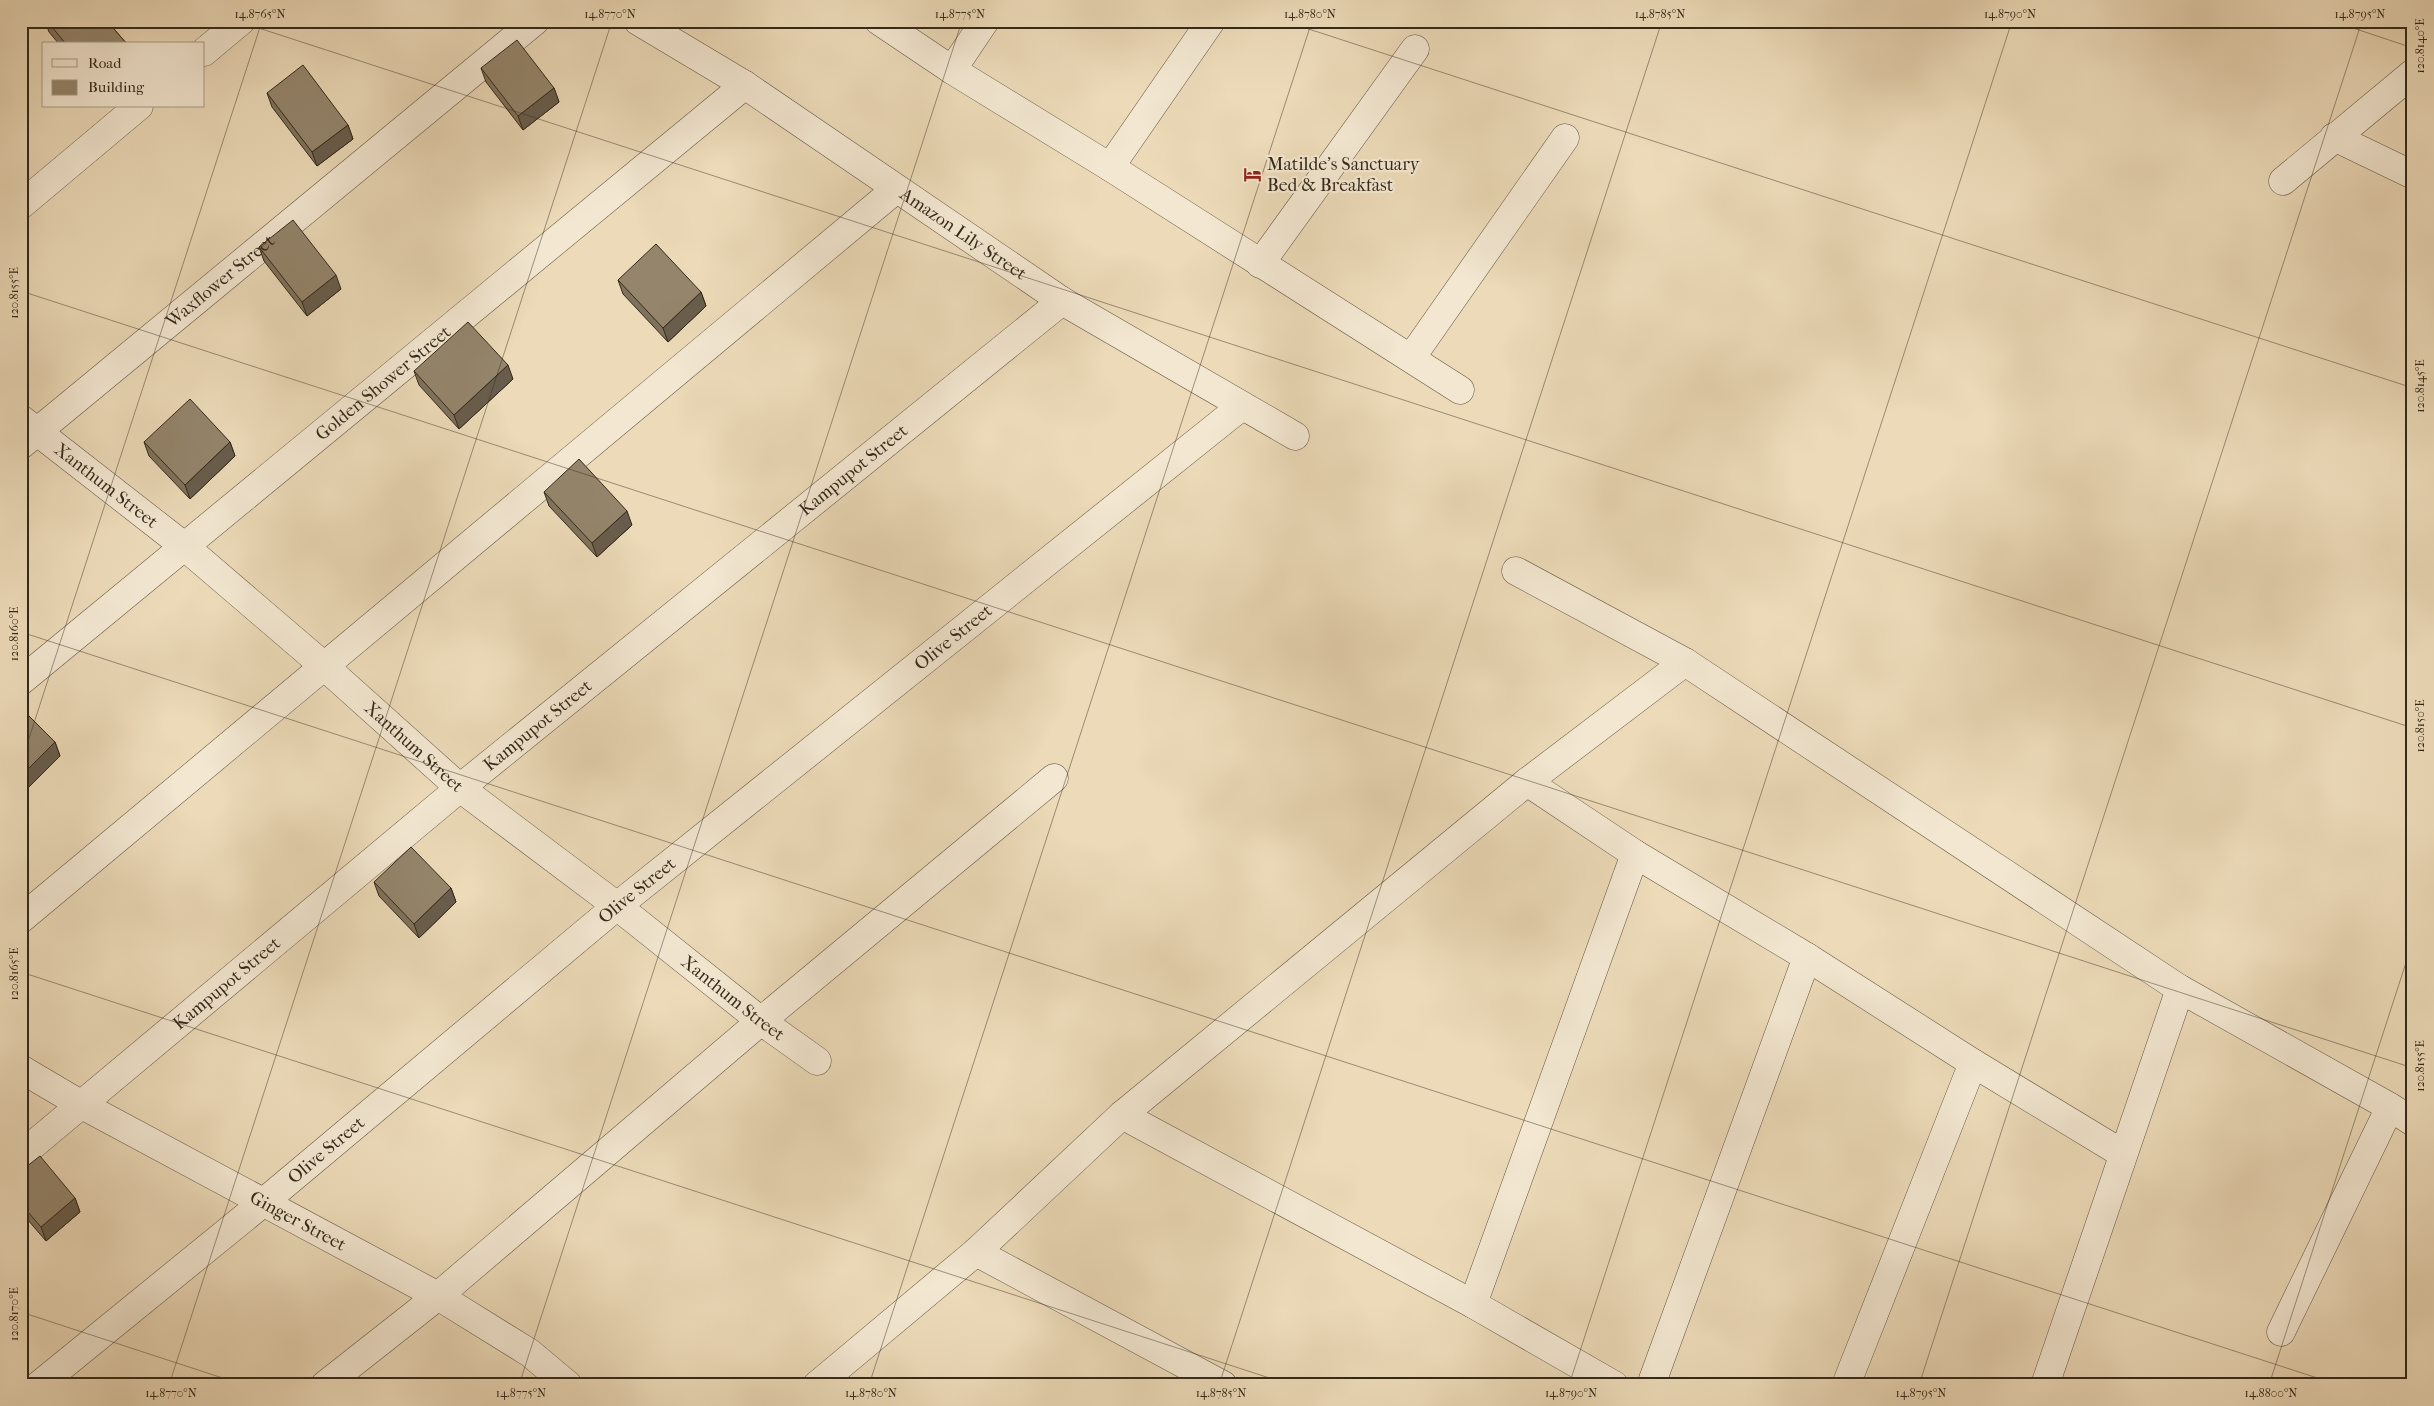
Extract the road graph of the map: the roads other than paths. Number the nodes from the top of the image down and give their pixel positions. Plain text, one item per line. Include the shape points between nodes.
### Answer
1 (241, 21) edge
2 (535, 21) edge
3 (638, 21) edge
4 (879, 21) edge
5 (985, 21) edge
6 (1211, 21) edge
7 (1415, 49) dead end
8 (205, 51) edge
9 (952, 70) junction
10 (2413, 73) edge
11 (745, 86) junction
12 (137, 108) edge
13 (2334, 137) junction
14 (1565, 138) dead end
15 (1110, 167) junction
16 (2413, 175) edge
17 (2283, 181) dead end
18 (895, 190) junction
19 (21, 205) edge
20 (1260, 264) junction
21 (1062, 301) junction
22 (1411, 358) junction
23 (1460, 390) dead end
24 (1242, 406) junction
25 (27, 432) edge
26 (1295, 436) dead end
27 (184, 546) junction
28 (1516, 571) dead end
29 (1685, 662) junction
30 (324, 666) junction
31 (21, 681) edge
32 (1054, 778) dead end
33 (1527, 782) junction
34 (460, 788) junction
35 (1635, 854) junction
36 (617, 906) junction
37 (21, 919) edge
38 (1807, 957) junction
39 (2180, 989) junction
40 (761, 1021) junction
41 (817, 1061) dead end
42 (1973, 1063) junction
43 (21, 1069) edge
44 (82, 1105) junction
45 (2390, 1107) junction
46 (1122, 1115) junction
47 (2413, 1122) edge
48 (2123, 1154) junction
49 (21, 1155) edge
50 (265, 1201) junction
51 (976, 1252) junction
52 (438, 1296) junction
53 (1473, 1304) junction
54 (2281, 1332) dead end
55 (824, 1383) edge
56 (40, 1385) edge
57 (325, 1385) edge
58 (568, 1385) edge
59 (1223, 1385) edge
60 (1614, 1385) edge
61 (1652, 1385) edge
62 (1846, 1385) edge
63 (2045, 1385) edge

1 - 8 street
2 - 25 street, Waxflower Street
3 - 11 street, Amazon Lily Street
4 - 9 street
5 - 9 street
6 - 15 street
7 - 20 street
9 - 15 street
10 - 13 street
11 - 18 street, Amazon Lily Street
11 - 27 street, Golden Shower Street
12 - 19 street
13 - 16 street
13 - 17 street
14 - 22 street
15 - 20 street
18 - 21 street, Amazon Lily Street
18 - 30 street
20 - 22 street
21 - 24 street, Amazon Lily Street
21 - 34 street, Kampupot Street
22 - 23 street
24 - 26 street, Amazon Lily Street
24 - 36 street, Olive Street
25 - 27 street, Xanthum Street
27 - 30 street, Xanthum Street
27 - 31 street, Golden Shower Street
28 - 29 street
29 - 33 street
29 - 39 street
30 - 34 street, Xanthum Street
30 - 37 street
32 - 40 street
33 - 35 street
33 - 46 street
34 - 36 street, Xanthum Street
34 - 44 street, Kampupot Street
35 - 38 street
35 - 53 street
36 - 40 street, Xanthum Street
36 - 50 street, Olive Street
38 - 42 street
38 - 61 street
39 - 45 street
39 - 48 street
40 - 41 street, Xanthum Street
40 - 52 street
42 - 48 street
42 - 62 street
43 - 44 street, Ginger Street
44 - 49 street, Kampupot Street
44 - 50 street, Ginger Street
45 - 47 street
45 - 54 street
46 - 51 street
46 - 53 street
48 - 63 street
50 - 52 street, Ginger Street
50 - 56 street, Olive Street
51 - 55 street
51 - 59 street
52 - 57 street
52 - 58 street, Ginger Street via 530,1353
53 - 60 street

